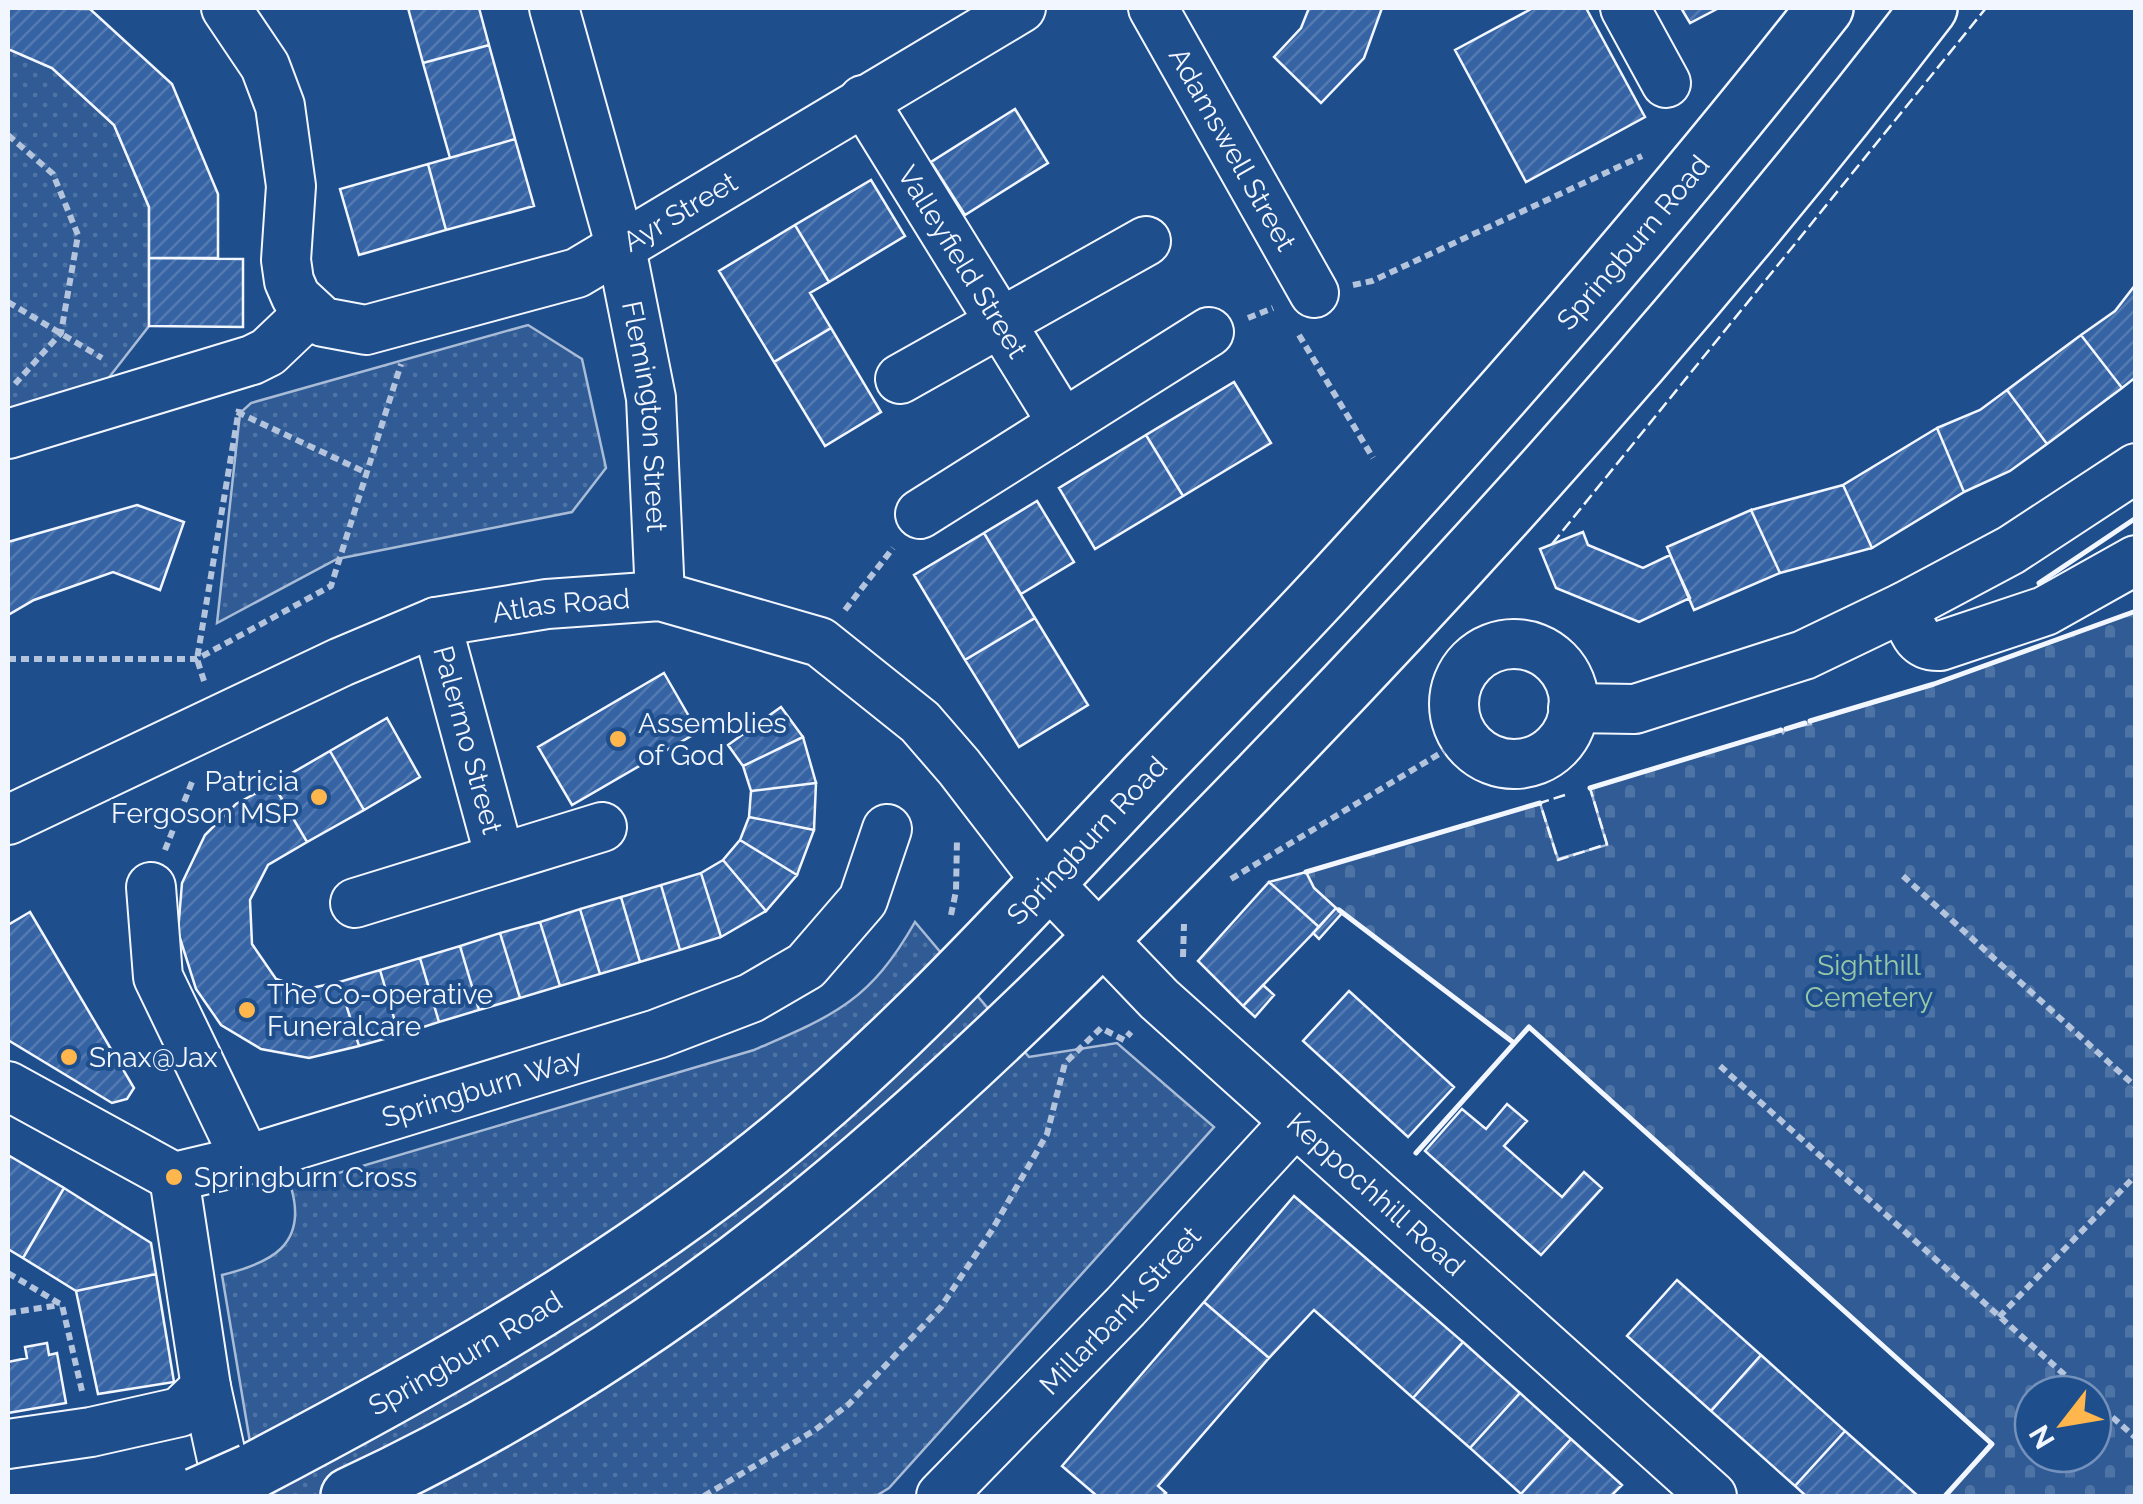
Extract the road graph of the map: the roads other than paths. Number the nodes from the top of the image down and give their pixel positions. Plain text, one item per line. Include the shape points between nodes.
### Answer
1 (226, 8) edge
2 (554, 8) edge
3 (1021, 8) edge
4 (1153, 8) edge
5 (1625, 8) edge
6 (1825, 8) edge
7 (1929, 8) edge
8 (1666, 83) dead end
9 (863, 100) junction
10 (1146, 241) dead end
11 (620, 248) junction
12 (1314, 294) road end
13 (310, 312) junction
14 (1000, 322) junction
15 (1209, 332) road end
16 (900, 378) dead end
17 (1063, 424) junction
18 (8, 434) edge
19 (2136, 468) edge
20 (920, 514) road end
21 (2136, 560) edge
22 (660, 596) junction
23 (1904, 607) junction
24 (436, 622) junction
25 (1573, 708) junction
26 (8, 820) edge
27 (602, 827) dead end
28 (887, 829) dead end
29 (500, 858) junction
30 (1048, 884) junction
31 (150, 886) road end
32 (355, 903) dead end
33 (1098, 938) junction
34 (8, 1086) edge
35 (1295, 1122) junction
36 (246, 1160) junction
37 (174, 1177) junction
38 (206, 1387) junction
39 (8, 1444) edge
40 (240, 1484) edge
41 (970, 1487) edge
42 (198, 1496) edge
43 (349, 1496) edge
44 (1712, 1496) edge

1 - 13 street via 265,66 280,106 291,186 288,280
2 - 11 street, Flemington Street
3 - 9 street, Ayr Street
4 - 12 street, Adamswell Street
5 - 8 street
6 - 30 main road, Springburn Road via 1573,314 1326,590
7 - 33 main road via 1495,528
9 - 11 street, Ayr Street
9 - 14 street, Valleyfield Street
10 - 14 street
11 - 13 street, Ayr Street via 577,272 415,320 366,330 323,322
11 - 22 street, Flemington Street via 651,398
13 - 18 street via 268,352 228,369
14 - 16 street
14 - 17 street, Valleyfield Street
15 - 17 street
17 - 20 street
19 - 23 street via 2024,542
21 - 23 street via 2046,611 1940,646 1918,640
22 - 24 street, Atlas Road via 547,604
22 - 30 street, Atlas Road via 820,642 920,722
23 - 25 street via 1804,655 1653,704 1617,711
24 - 26 street, Atlas Road
24 - 29 street, Palermo Street
25 - 25 street via 1562,668 1547,654 1518,644 1488,649 1470,661 1454,699 1464,738 1480,753 1516,764 1549,752 1570,725
27 - 29 street, Palermo Street
28 - 36 street, Springburn Way via 864,900 806,966 751,998 657,1034
29 - 32 street, Palermo Street
30 - 33 street, Keppochhill Road
30 - 40 main road, Springburn Road via 924,1010 741,1172 560,1295
31 - 36 street via 158,977
33 - 35 street, Keppochhill Road
33 - 43 main road via 858,1164 700,1289 524,1403
34 - 37 street
35 - 41 street, Millarbank Street
35 - 44 street, Keppochhill Road
36 - 37 street, Springburn Way
37 - 38 street
38 - 39 street via 180,1412
38 - 40 street
40 - 42 main road, Springburn Road, bridge

